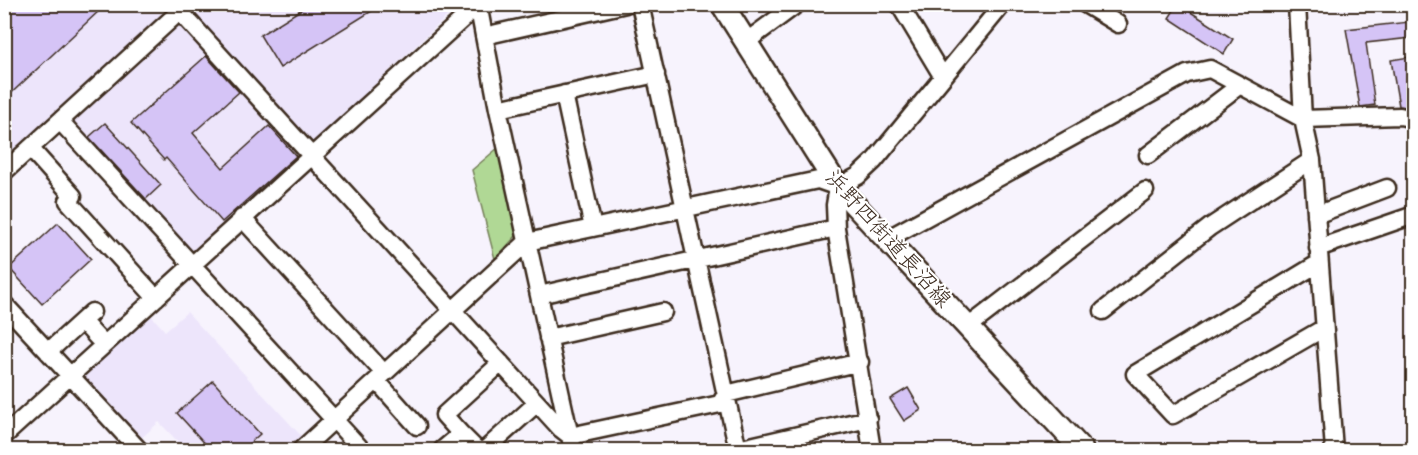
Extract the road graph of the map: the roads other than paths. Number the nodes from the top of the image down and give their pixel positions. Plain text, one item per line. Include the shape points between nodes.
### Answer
1 (626, 4) edge
2 (640, 4) edge
3 (722, 4) edge
4 (797, 4) edge
5 (899, 4) edge
6 (1003, 4) edge
7 (1085, 4) edge
8 (1297, 4) edge
9 (478, 5) edge
10 (176, 8) edge
11 (1118, 24) dead end
12 (484, 36) junction
13 (747, 41) junction
14 (656, 74) junction
15 (943, 77) junction
16 (1240, 85) junction
17 (564, 94) junction
18 (498, 109) junction
19 (1303, 119) junction
20 (1413, 119) edge
21 (60, 121) junction
22 (30, 148) junction
23 (1148, 155) dead end
24 (311, 156) junction
25 (1312, 160) junction
26 (4, 172) edge
27 (838, 187) junction
28 (1387, 188) dead end
29 (1145, 191) dead end
30 (685, 208) junction
31 (1316, 215) junction
32 (1413, 215) edge
33 (242, 218) junction
34 (593, 228) junction
35 (836, 228) junction
36 (887, 239) junction
37 (527, 242) junction
38 (1318, 256) junction
39 (697, 261) junction
40 (192, 265) junction
41 (539, 295) junction
42 (156, 298) junction
43 (4, 304) edge
44 (453, 311) junction
45 (1103, 311) dead end
46 (663, 312) dead end
47 (968, 327) junction
48 (1324, 328) junction
49 (548, 338) junction
50 (104, 345) junction
51 (48, 352) junction
52 (860, 362) junction
53 (501, 363) junction
54 (71, 376) junction
55 (380, 377) junction
56 (726, 394) junction
57 (537, 404) junction
58 (868, 419) junction
59 (334, 420) junction
60 (417, 426) dead end
61 (461, 434) junction
62 (4, 436) edge
63 (571, 443) edge
64 (139, 450) edge
65 (300, 450) edge
66 (362, 450) edge
67 (442, 450) edge
68 (477, 450) edge
69 (485, 450) edge
70 (736, 450) edge
71 (872, 450) edge
72 (1082, 450) edge
73 (1334, 450) edge

1 - 12 street
2 - 14 street
3 - 13 main road, 浜野四街道長沼線
4 - 13 street
5 - 15 street
6 - 15 street
7 - 11 street
8 - 19 street
9 - 12 street
9 - 24 street
10 - 21 street
10 - 24 street
12 - 18 street
13 - 27 main road, 浜野四街道長沼線
14 - 17 street
14 - 30 street
15 - 27 street via 867,169
16 - 19 street
16 - 23 street
16 - 36 street via 1210,69 1187,74
17 - 18 street
17 - 34 street
18 - 37 street
19 - 20 street
19 - 25 street
21 - 22 street
21 - 40 street
22 - 26 street
22 - 42 street via 73,196 68,201
24 - 33 street
24 - 44 street
25 - 31 street
25 - 45 street via 1210,227
27 - 30 street via 818,180
27 - 35 street via 834,206
27 - 36 main road, 浜野四街道長沼線
28 - 31 street
29 - 47 street
30 - 34 street
30 - 39 street
31 - 38 street
32 - 38 street
33 - 40 street
33 - 55 street
34 - 37 street
35 - 39 street
35 - 52 street
36 - 47 main road, 浜野四街道長沼線
37 - 41 street
37 - 44 street
38 - 48 street
38 - 48 street via 1135,374 1173,415
39 - 41 street
39 - 56 street
40 - 42 street
40 - 59 street
41 - 49 street
42 - 50 street
43 - 51 street
44 - 53 street
44 - 55 street
46 - 49 street
47 - 72 main road, 浜野四街道長沼線
48 - 73 street
49 - 63 street
50 - 51 street via 87,316
50 - 54 street
51 - 54 street
52 - 56 street
52 - 58 street
53 - 57 street
53 - 61 street via 444,415
54 - 62 street
54 - 64 street
55 - 59 street
55 - 60 street
56 - 63 street via 720,404
56 - 70 street
57 - 63 street
57 - 69 street
58 - 70 street
58 - 71 street
59 - 65 street
59 - 66 street
61 - 67 street
61 - 68 street

